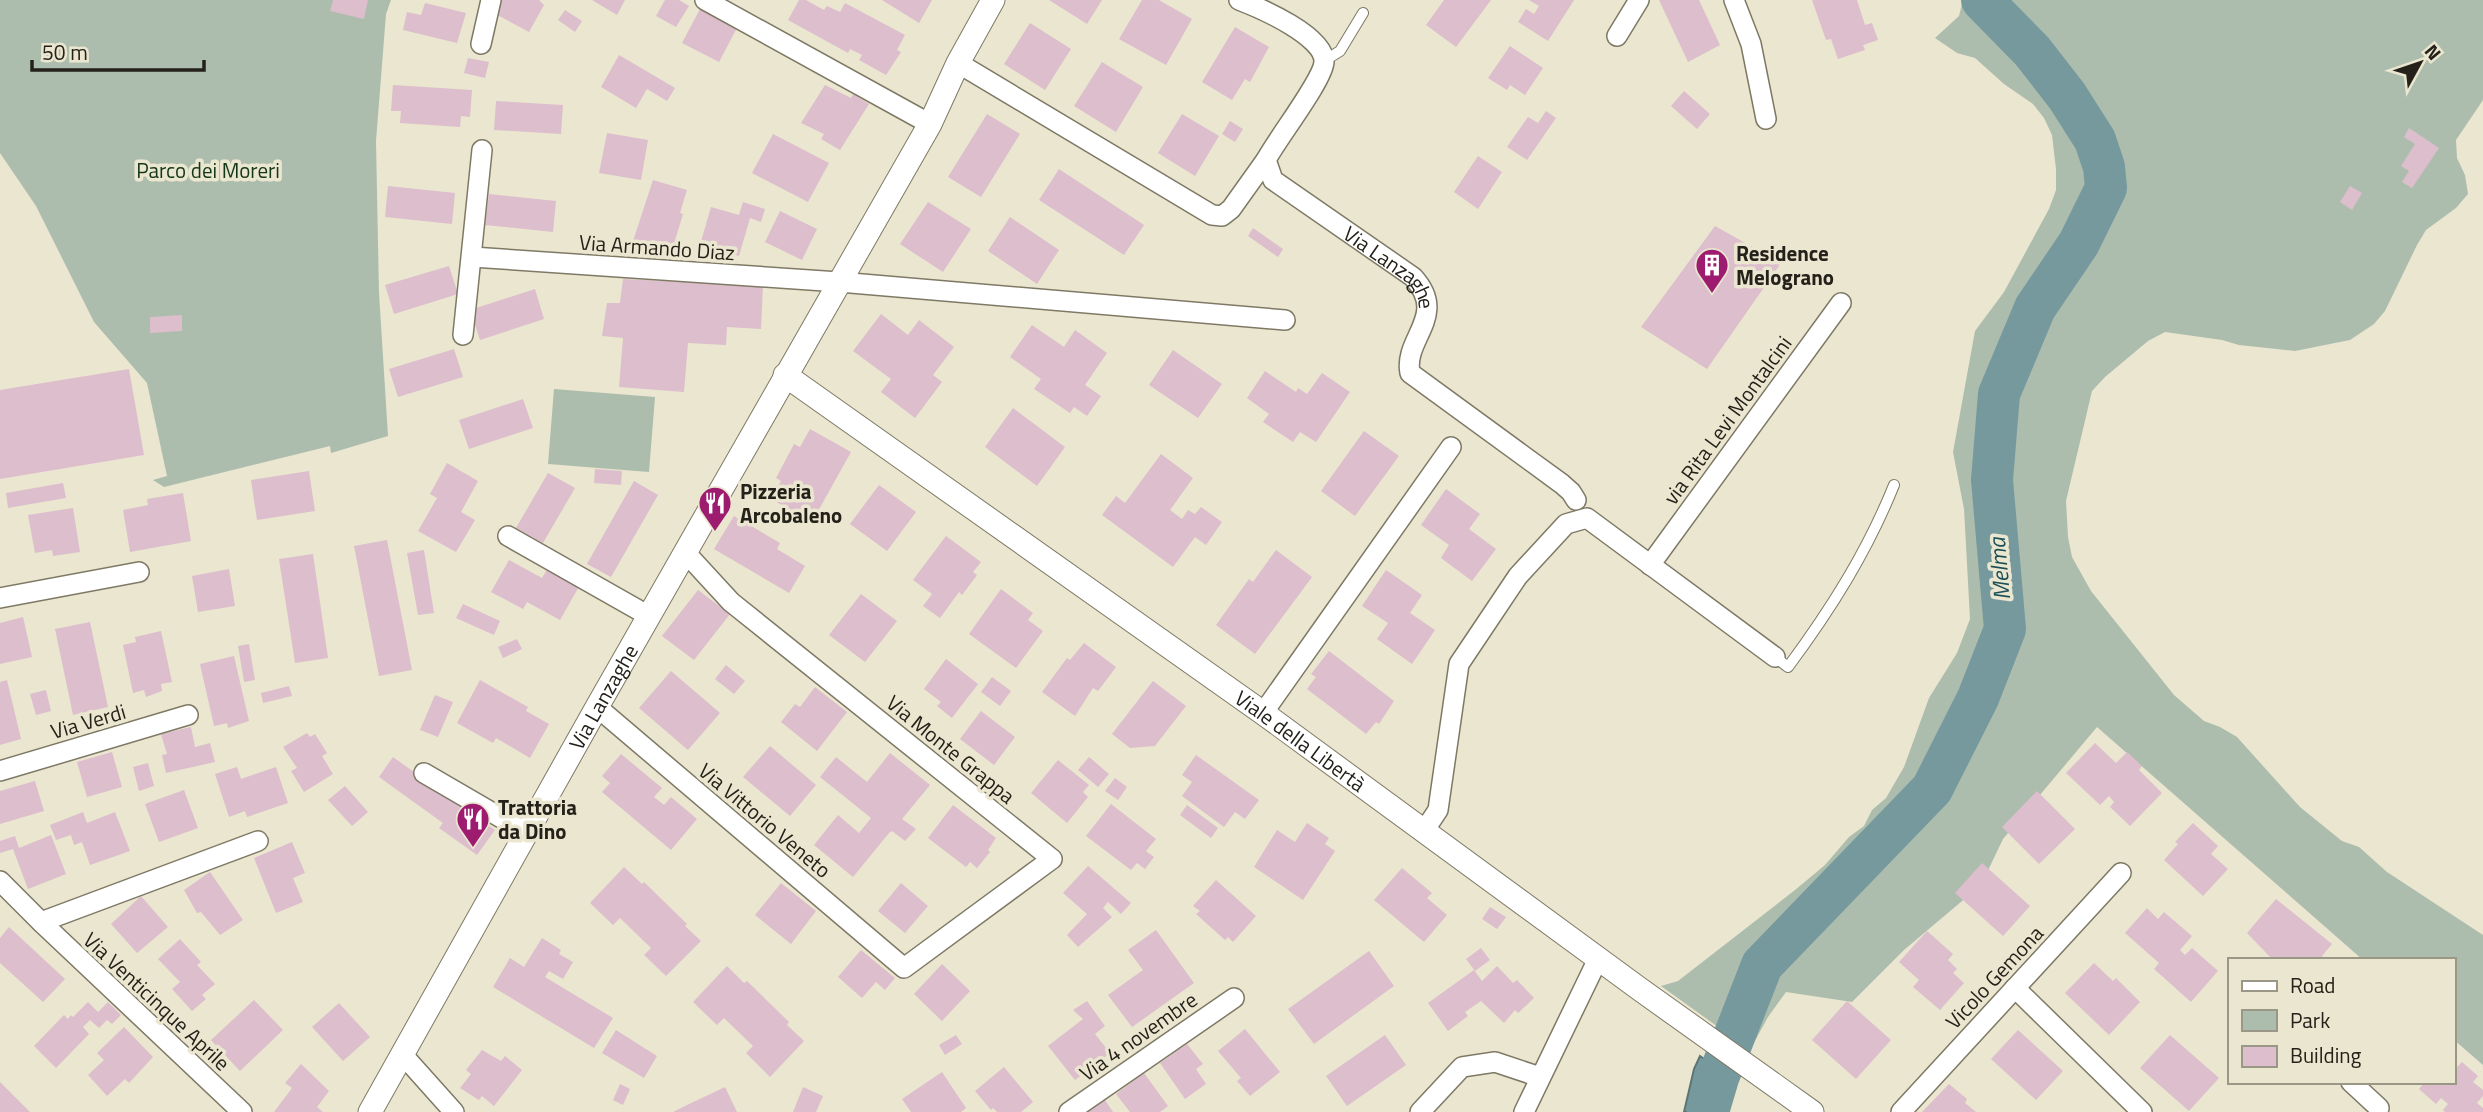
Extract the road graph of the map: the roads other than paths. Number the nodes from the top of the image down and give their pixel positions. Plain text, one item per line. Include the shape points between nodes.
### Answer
1 (491, 0) edge
2 (705, 0) edge
3 (993, 0) edge
4 (1239, 0) edge
5 (1639, 0) edge
6 (1734, 0) edge
7 (1363, 13) dead end
8 (1617, 36) dead end
9 (481, 44) dead end
10 (1324, 61) junction
11 (958, 63) junction
12 (1766, 119) dead end
13 (930, 124) junction
14 (482, 150) dead end
15 (1266, 160) junction
16 (472, 257) junction
17 (839, 282) junction
18 (1841, 303) dead end
19 (1285, 320) dead end
20 (463, 335) dead end
21 (785, 375) junction
22 (1451, 447) dead end
23 (1894, 485) dead end
24 (1576, 500) dead end
25 (508, 536) dead end
26 (685, 552) junction
27 (1650, 565) junction
28 (139, 572) dead end
29 (0, 598) edge
30 (649, 616) junction
31 (1775, 657) joint
32 (597, 707) junction
33 (1263, 713) junction
34 (188, 715) dead end
35 (0, 771) edge
36 (424, 772) dead end
37 (1424, 831) junction
38 (527, 833) junction
39 (258, 841) dead end
40 (2121, 873) dead end
41 (0, 881) edge
42 (41, 922) junction
43 (1598, 959) junction
44 (904, 968) joint
45 (2014, 988) junction
46 (1234, 998) dead end
47 (402, 1055) junction
48 (1540, 1077) junction
49 (2354, 1084) edge
50 (2381, 1105) edge
51 (242, 1112) edge
52 (370, 1112) edge
53 (454, 1112) edge
54 (1069, 1112) edge
55 (1420, 1112) edge
56 (1524, 1112) edge
57 (1812, 1112) edge
58 (1901, 1112) edge
59 (2142, 1112) edge

1 - 9 street
2 - 13 street
3 - 11 street, Via Lanzaghe
4 - 10 street via 1270,12 1308,38
5 - 8 street
6 - 12 street via 1751,44
7 - 10 lane via 1340,51
10 - 15 street via 1321,75
11 - 13 street, Via Lanzaghe
11 - 15 street via 1212,215 1222,216 1231,209
13 - 17 street, Via Lanzaghe
14 - 16 street
15 - 24 street, Via Lanzaghe via 1273,180 1419,284 1427,316 1409,358 1410,373 1562,484
16 - 17 street, Via Armando Diaz
16 - 20 street
17 - 19 street
17 - 21 street, Via Lanzaghe
18 - 27 street, via Rita Levi Montalcini
21 - 26 street, Via Lanzaghe
21 - 33 street, Viale della Libertà
22 - 33 street
23 - 31 lane via 1878,525 1828,613 1788,667
25 - 30 street
26 - 30 street, Via Lanzaghe
26 - 44 street, Via Monte Grappa via 731,602 1052,859
27 - 31 street
27 - 37 street via 1587,518 1566,524 1518,576 1459,664 1437,810
28 - 29 street
30 - 32 street, Via Lanzaghe
32 - 38 street, Via Lanzaghe
32 - 44 street, Via Vittorio Veneto
33 - 37 street, Viale della Libertà
34 - 35 street, Via Verdi
36 - 38 street
37 - 43 street, Viale della Libertà
38 - 47 street, Via Lanzaghe
39 - 42 street, Via Venticinque Aprile
40 - 45 street, Vicolo Gemona
41 - 42 street, Via Venticinque Aprile
42 - 51 street, Via Venticinque Aprile
43 - 48 street
43 - 57 street, Viale della Libertà
45 - 58 street, Vicolo Gemona
45 - 59 street
46 - 54 street, Via 4 novembre
47 - 52 street, Via Lanzaghe
47 - 53 street
48 - 55 street via 1495,1062 1462,1067
48 - 56 street
49 - 50 street

